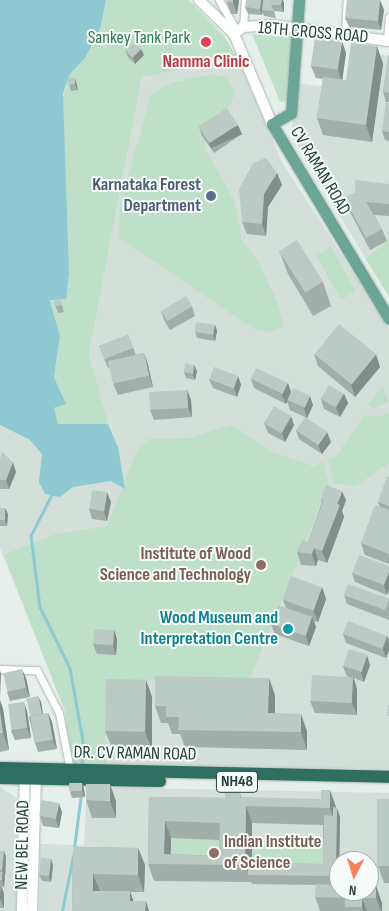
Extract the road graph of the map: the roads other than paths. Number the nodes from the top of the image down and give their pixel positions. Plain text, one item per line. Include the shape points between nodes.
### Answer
1 (199, 0) edge
2 (207, 0) edge
3 (220, 0) edge
4 (245, 0) edge
5 (299, 0) edge
6 (348, 0) edge
7 (389, 17) edge
8 (238, 31) junction
9 (297, 31) junction
10 (344, 34) junction
11 (388, 43) edge
12 (275, 123) junction
13 (389, 310) edge
14 (389, 319) edge
15 (0, 670) edge
16 (0, 768) edge
17 (30, 774) junction
18 (79, 774) junction
19 (389, 777) edge
20 (0, 778) edge
21 (389, 783) edge
22 (22, 911) edge
23 (32, 911) edge

1 - 8 main road
2 - 8 main road
3 - 8 street
4 - 8 street
5 - 9 main road
6 - 10 street
7 - 11 street
8 - 9 main road, 18TH CROSS ROAD
8 - 12 main road, CV RAMAN ROAD
9 - 10 main road, 18TH CROSS ROAD
9 - 11 main road, 18TH CROSS ROAD
9 - 12 main road via 291,113
10 - 11 main road, 18TH CROSS ROAD
12 - 13 main road, CV RAMAN ROAD
12 - 14 main road, CV RAMAN ROAD
15 - 18 street via 37,670 60,713
16 - 17 highway, DR. CV RAMAN ROAD / NH48
17 - 18 highway, DR. CV RAMAN ROAD / NH48
17 - 20 highway, DR. CV RAMAN ROAD / NH48
17 - 22 main road, NEW BEL ROAD
17 - 23 main road, NEW BEL ROAD
18 - 19 highway, DR. CV RAMAN ROAD / NH48
18 - 21 highway, DR. CV RAMAN ROAD / NH48

